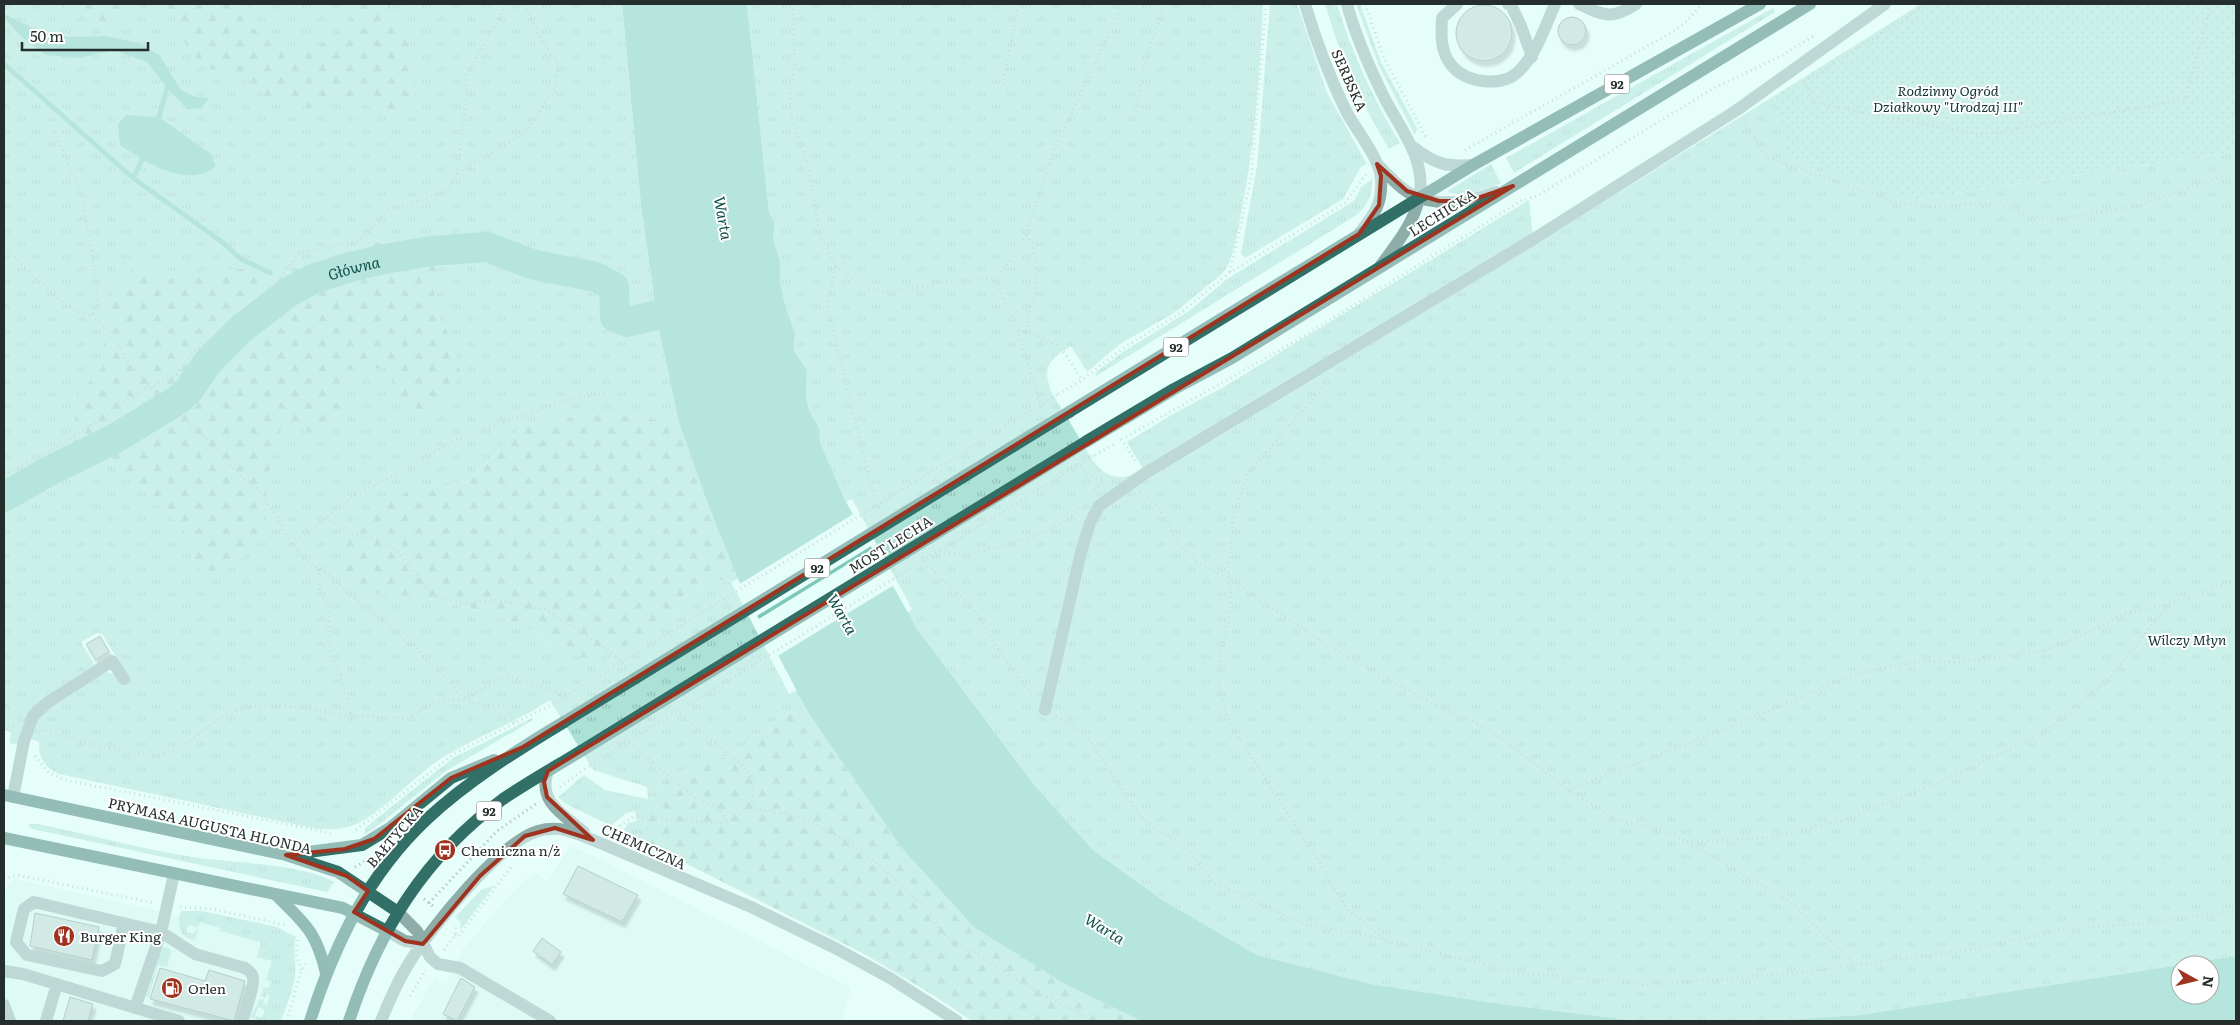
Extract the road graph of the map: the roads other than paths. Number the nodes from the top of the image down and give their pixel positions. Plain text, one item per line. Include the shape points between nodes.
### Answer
1 (1305, 4) edge
2 (1347, 4) edge
3 (1446, 4) edge
4 (1458, 4) edge
5 (1508, 4) edge
6 (1555, 4) edge
7 (1579, 4) edge
8 (1636, 4) edge
9 (1760, 4) edge
10 (1810, 4) edge
11 (1885, 4) edge
12 (1442, 18) junction
13 (1532, 57) junction
14 (1411, 145) junction
15 (1474, 165) junction
16 (1373, 168) junction
17 (1513, 186) junction
18 (1419, 198) junction
19 (1360, 234) junction
20 (1379, 268) junction
21 (1069, 412) joint
22 (1087, 441) joint
23 (124, 679) dead end
24 (1045, 710) road end
25 (564, 722) joint
26 (523, 747) junction
27 (548, 771) junction
28 (8, 796) edge
29 (4, 838) edge
30 (593, 840) junction
31 (286, 855) junction
32 (174, 874) junction
33 (368, 891) junction
34 (276, 895) junction
35 (354, 912) junction
36 (398, 912) junction
37 (124, 923) junction
38 (387, 931) junction
39 (161, 932) junction
40 (422, 944) junction
41 (4, 971) edge
42 (326, 973) junction
43 (57, 984) junction
44 (4, 1005) edge
45 (135, 1008) junction
46 (10, 1021) edge
47 (46, 1021) edge
48 (179, 1021) edge
49 (242, 1021) edge
50 (310, 1021) edge
51 (349, 1021) edge
52 (381, 1021) edge
53 (550, 1021) edge
54 (957, 1021) edge

1 - 16 street, SERBSKA via 1318,47
2 - 14 street, SERBSKA via 1382,95
3 - 12 street
4 - 12 street
5 - 13 street via 1521,26
6 - 13 street
7 - 8 street via 1601,14 1622,14
9 - 15 main road, LECHICKA / 92
10 - 17 main road, LECHICKA / 92
11 - 24 street via 1737,110 1532,240 1144,474 1099,506 1081,552
12 - 13 street via 1441,43 1452,66 1474,80 1496,82 1517,73
14 - 15 street, SERBSKA via 1438,163
14 - 18 street, SERBSKA via 1421,171
15 - 18 main road, LECHICKA / 92
16 - 18 street, SERBSKA
16 - 19 street, SERBSKA via 1381,176 1379,205
17 - 18 street, SERBSKA via 1470,201
17 - 20 main road, LECHICKA / 92
18 - 19 main road, LECHICKA / 92
18 - 20 street, SERBSKA via 1408,226
19 - 21 main road, LECHICKA / 92
20 - 22 main road, LECHICKA / 92 via 1232,358
21 - 25 main road, MOST LECHA / 92, bridge
22 - 27 main road, MOST LECHA / 92, bridge
23 - 28 street via 112,661 47,703 33,716
25 - 26 main road, BAŁTYCKA / 92
26 - 31 main road via 451,778 390,828 362,845
26 - 33 main road, BAŁTYCKA / 92 via 481,775 426,819
27 - 30 street via 544,782 547,798
27 - 36 main road, 92 via 504,799 462,834 412,889
28 - 31 main road, PRYMASA AUGUSTA HLONDA
29 - 32 main road
30 - 40 street, CHEMICZNA via 570,830 555,828 525,836 491,864
30 - 54 street, CHEMICZNA via 751,907 835,948
31 - 33 main road, PRYMASA AUGUSTA HLONDA via 338,872
32 - 34 main road
32 - 39 street
33 - 35 main road, BAŁTYCKA / 92
33 - 36 main road, PRYMASA AUGUSTA HLONDA
34 - 35 main road
34 - 42 main road via 310,928 320,948
35 - 38 main road
35 - 42 main road, BAŁTYCKA / 92
36 - 38 main road, 92
36 - 40 street via 413,927
37 - 37 street via 34,902 24,909 16,942 27,955 102,971 115,964
37 - 39 street
38 - 40 street via 405,941
38 - 51 main road, 92
39 - 45 street
39 - 49 street via 195,954 250,971 253,984
40 - 52 street, CHEMICZNA via 402,975
40 - 53 street via 438,964 460,968
41 - 43 street
42 - 50 main road, BAŁTYCKA / 92
43 - 45 street
43 - 47 street
44 - 46 street
45 - 48 street

